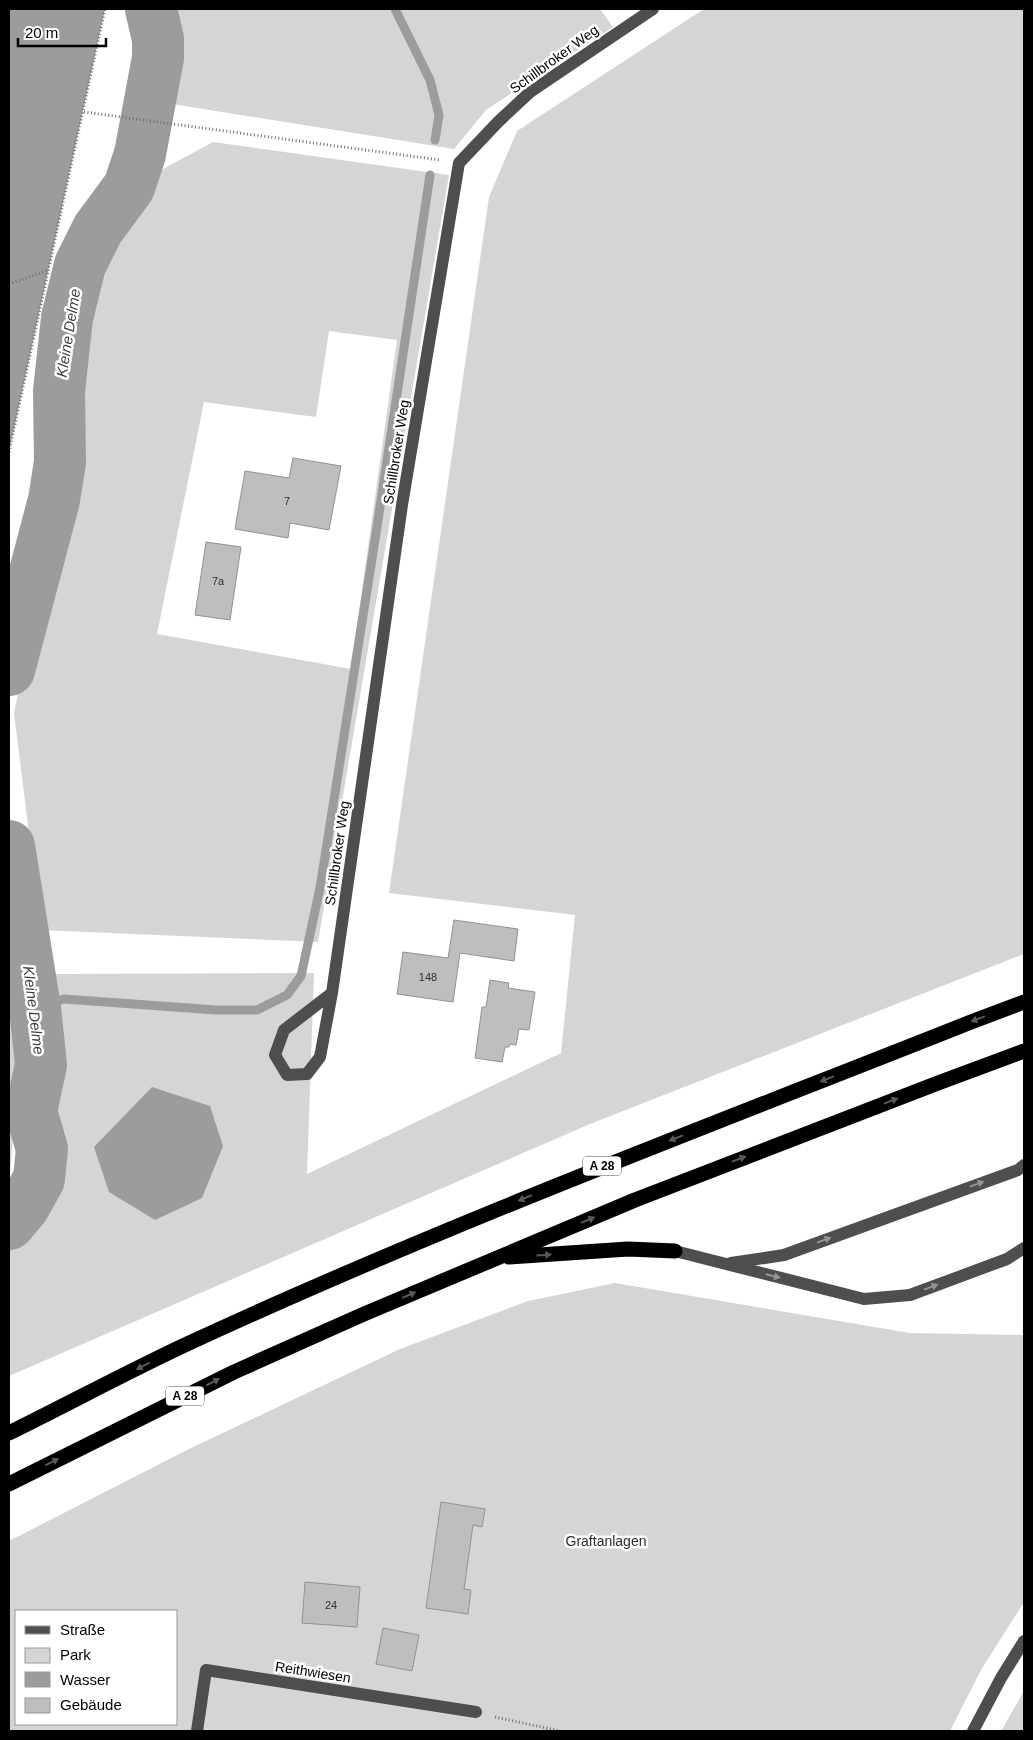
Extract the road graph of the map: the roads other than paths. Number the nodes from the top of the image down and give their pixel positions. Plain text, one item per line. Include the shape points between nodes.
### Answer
1 (653, 9) edge
2 (332, 993) junction
3 (1024, 1002) edge
4 (1024, 1051) edge
5 (1024, 1165) edge
6 (1024, 1248) edge
7 (675, 1251) joint
8 (495, 1258) junction
9 (726, 1264) junction
10 (9, 1434) edge
11 (9, 1484) edge
12 (1024, 1641) edge
13 (476, 1712) road end
14 (197, 1731) edge
15 (972, 1731) edge

1 - 2 street, Schillbroker Weg via 530,92 459,163 402,505
2 - 2 street, Schillbroker Weg via 284,1030 275,1054 287,1075 307,1074 320,1057
3 -> 10 highway, A 28 via 589,1171 376,1260 186,1344
8 -> 4 highway, A 28 via 644,1196
9 -> 5 street via 784,1255 1018,1170
9 -> 6 street via 864,1299 910,1295 1007,1259
8 -> 7 highway via 628,1248
7 - 9 street
11 -> 8 highway, A 28 via 234,1372
12 - 15 street
13 - 14 street, Reithwiesen via 206,1670

